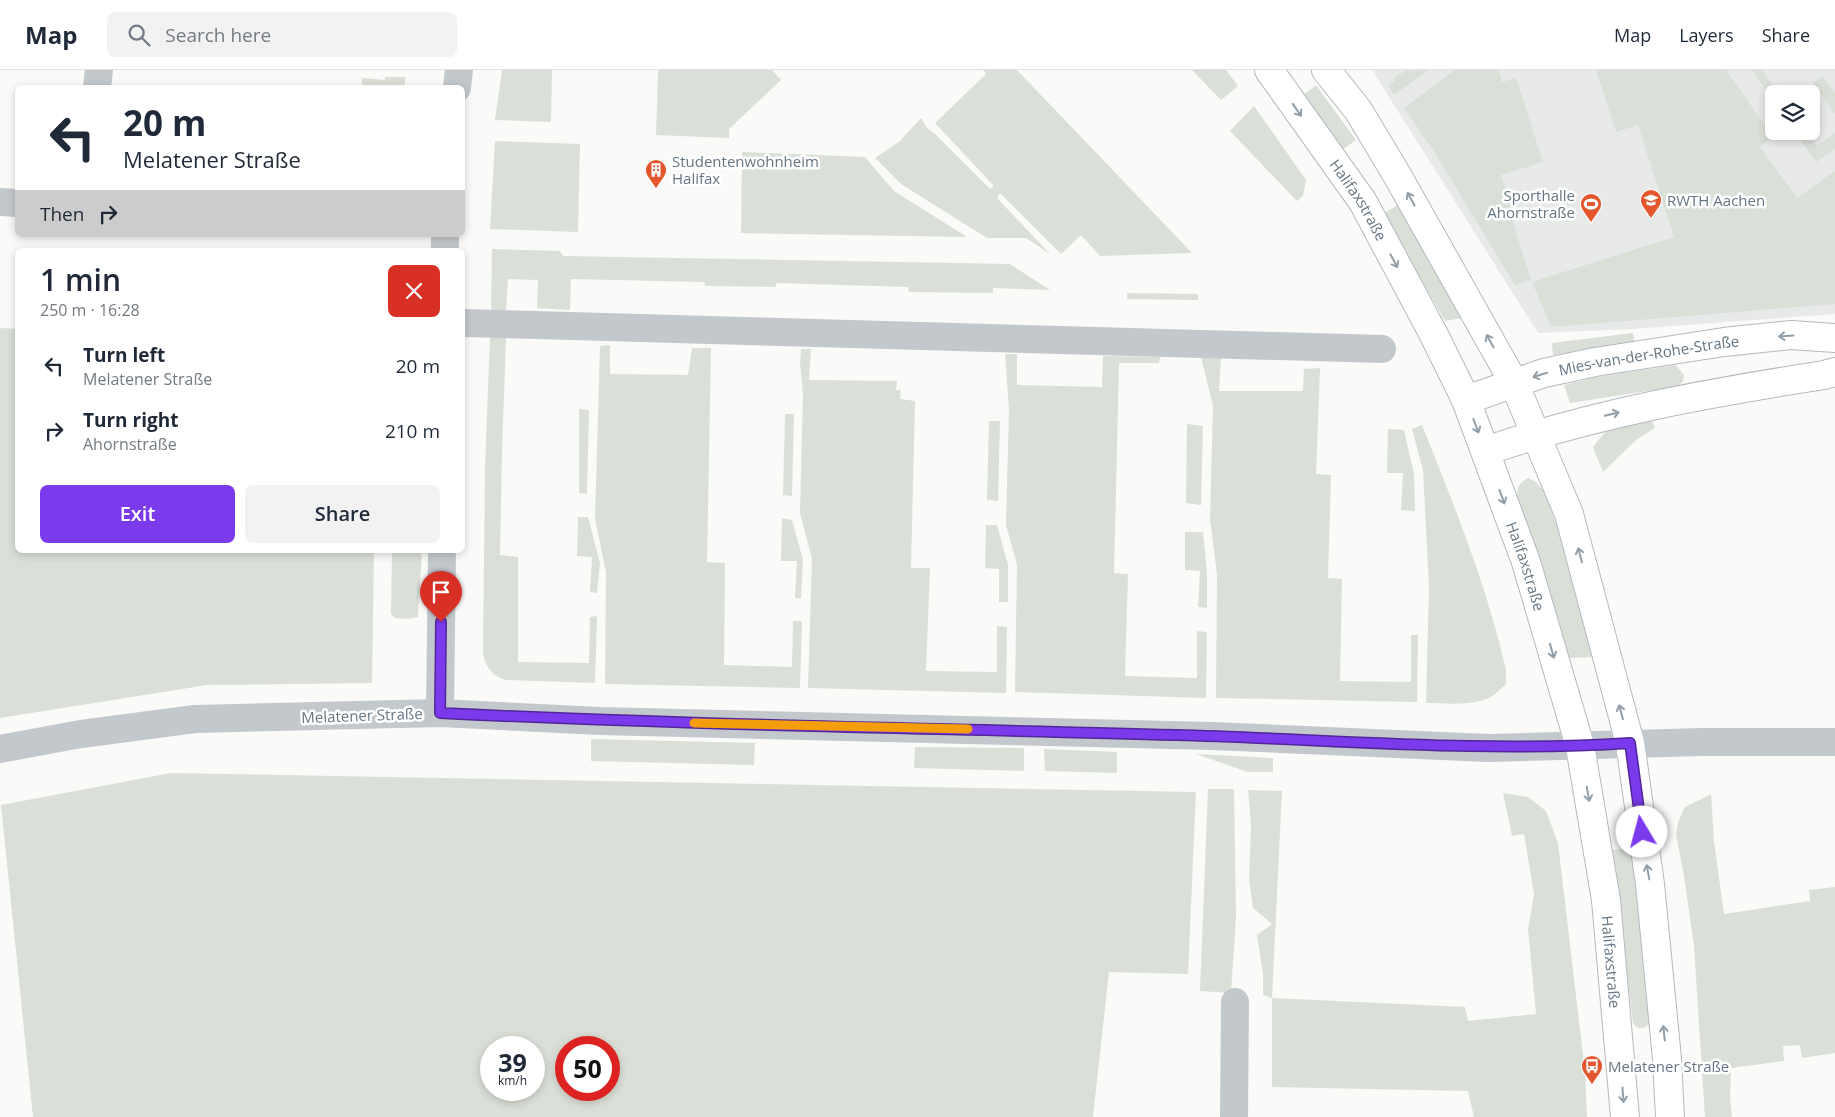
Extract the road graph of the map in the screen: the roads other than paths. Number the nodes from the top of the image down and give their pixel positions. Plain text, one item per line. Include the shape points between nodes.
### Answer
1 (99, 70) edge
2 (459, 70) edge
3 (1269, 70) edge
4 (1326, 70) edge
5 (97, 85) edge
6 (457, 85) edge
7 (0, 202) edge
8 (15, 203) edge
9 (465, 323) edge
10 (1835, 338) edge
11 (1382, 349) dead end
12 (1835, 372) edge
13 (1514, 383) junction
14 (1466, 400) junction
15 (1535, 434) junction
16 (1486, 451) junction
17 (442, 553) edge
18 (440, 713) junction
19 (1835, 742) edge
20 (1630, 743) junction
21 (1580, 746) junction
22 (0, 749) edge
23 (1235, 1002) dead end
24 (1234, 1117) edge
25 (1625, 1117) edge
26 (1670, 1117) edge

1 - 5 street
2 - 6 street
3 -> 14 main road, Halifaxstraße via 1363,202
13 -> 4 main road via 1358,110
7 - 8 street
9 - 11 street
10 -> 13 main road, Mies-van-der-Rohe-Straße via 1791,335 1724,342 1595,362
15 -> 12 main road via 1651,404
13 - 14 main road, Mies-van-der-Rohe-Straße
13 - 15 main road
14 -> 16 main road, Halifaxstraße
15 - 16 main road
20 -> 15 main road via 1569,514
16 -> 21 main road, Halifaxstraße via 1526,562
17 - 18 street
18 - 21 street, Melatener Straße via 1212,736 1488,748
18 - 22 street, Melatener Straße via 196,719 81,734
19 - 20 street, Melatener Straße
20 - 21 street, Melatener Straße
26 -> 20 main road via 1650,884
21 -> 25 main road, Halifaxstraße via 1606,900
23 - 24 street

